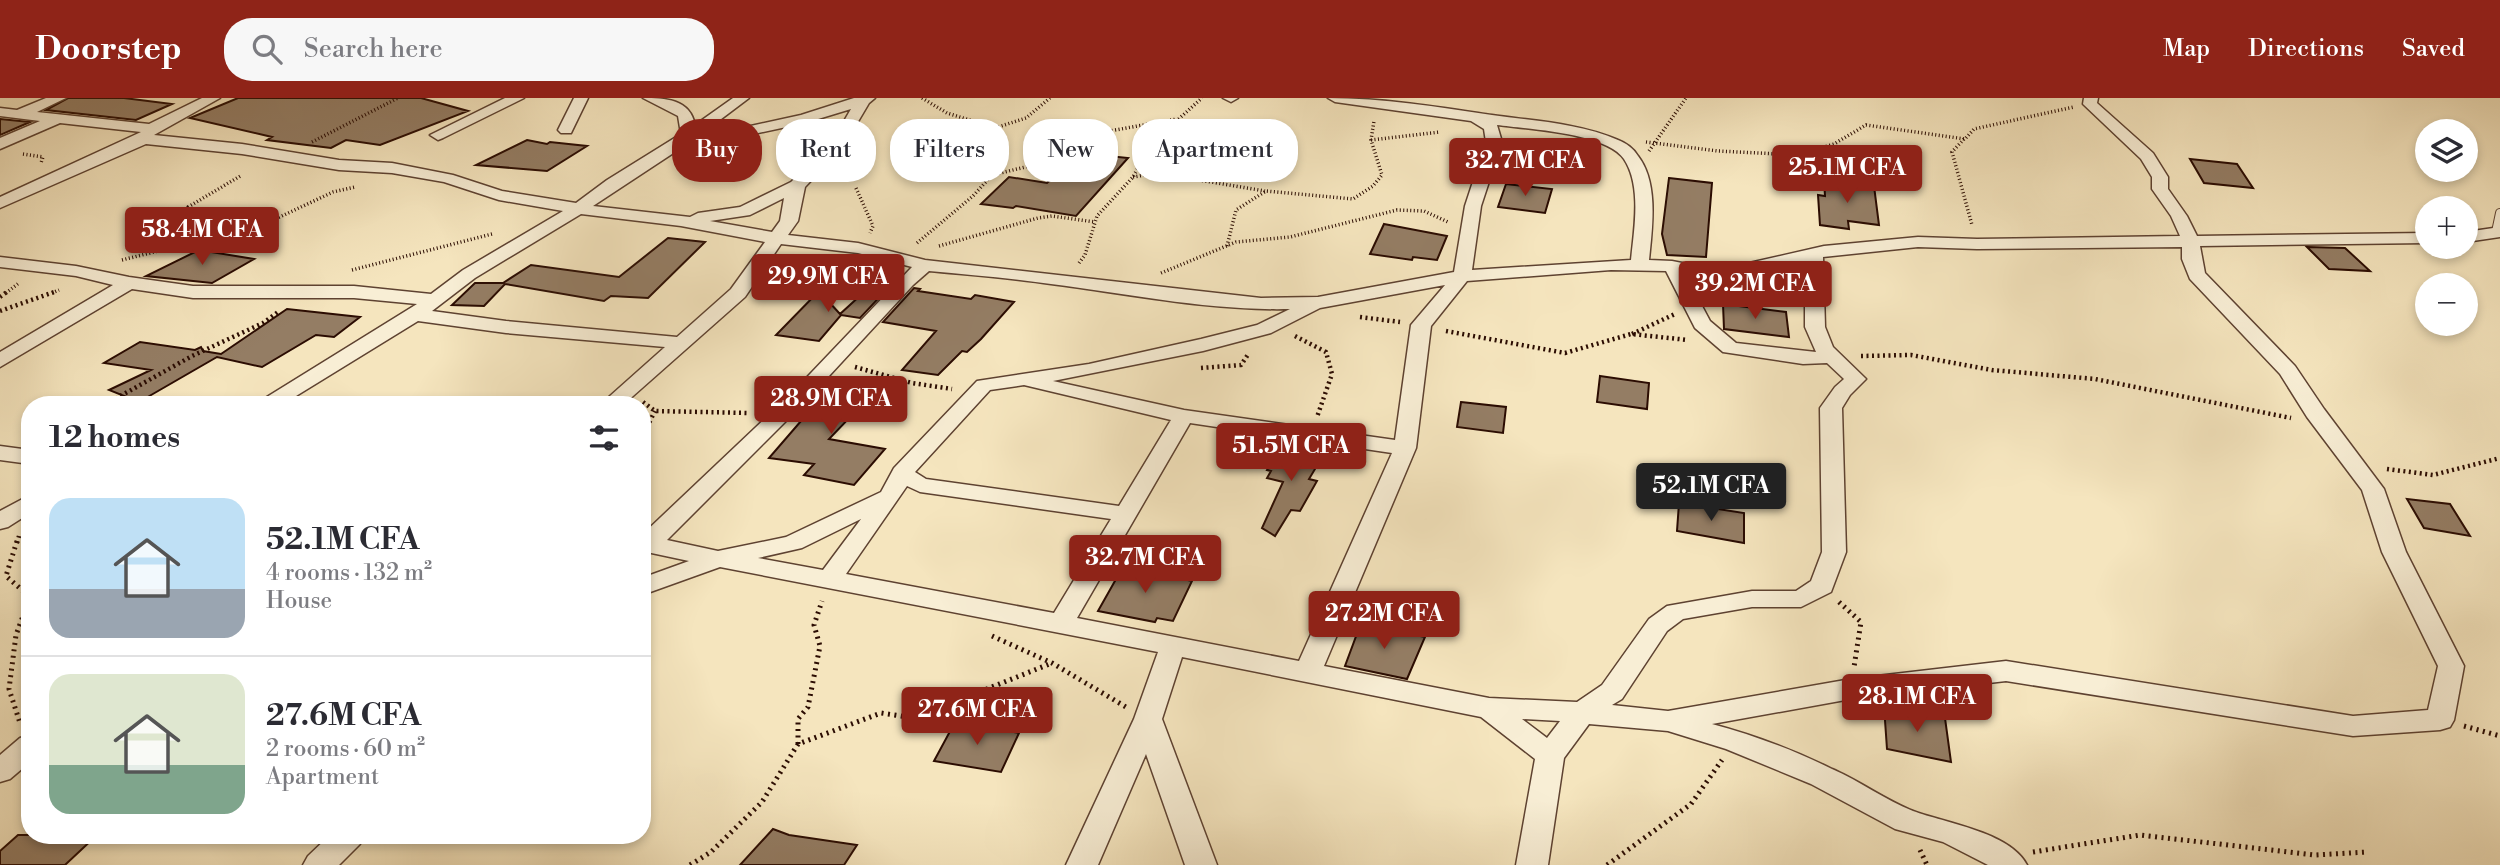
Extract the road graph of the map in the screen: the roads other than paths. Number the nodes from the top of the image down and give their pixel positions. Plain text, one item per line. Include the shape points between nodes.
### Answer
1 (59, 98) edge
2 (213, 98) edge
3 (517, 98) edge
4 (581, 98) edge
5 (650, 98) edge
6 (741, 98) edge
7 (865, 98) edge
8 (1335, 98) edge
9 (1417, 98) edge
10 (2090, 101) edge
11 (0, 112) edge
12 (19, 114) junction
13 (1475, 117) junction
14 (58, 118) junction
15 (686, 119) edge
16 (713, 119) edge
17 (0, 121) edge
18 (566, 130) dead end
19 (147, 134) junction
20 (438, 135) dead end
21 (0, 144) edge
22 (671, 148) joint
23 (797, 184) junction
24 (0, 203) edge
25 (580, 208) junction
26 (2500, 213) edge
27 (681, 220) junction
28 (2498, 232) edge
29 (2478, 235) edge
30 (2415, 238) edge
31 (779, 239) junction
32 (2191, 241) junction
33 (1814, 253) junction
34 (0, 262) edge
35 (925, 265) junction
36 (1640, 265) junction
37 (1672, 266) junction
38 (1462, 276) junction
39 (129, 283) junction
40 (433, 300) junction
41 (1318, 303) junction
42 (415, 315) junction
43 (1272, 325) joint
44 (683, 344) junction
45 (1832, 357) junction
46 (0, 361) edge
47 (1016, 380) junction
48 (282, 396) edge
49 (622, 396) edge
50 (1184, 416) junction
51 (1405, 448) junction
52 (0, 453) edge
53 (21, 456) edge
54 (902, 473) junction
55 (890, 496) junction
56 (1126, 514) junction
57 (651, 537) edge
58 (651, 544) edge
59 (718, 559) junction
60 (829, 579) junction
61 (651, 584) edge
62 (1061, 623) junction
63 (1173, 645) junction
64 (1308, 672) junction
65 (1489, 708) junction
66 (1583, 712) junction
67 (1148, 719) junction
68 (1668, 721) junction
69 (21, 754) edge
70 (1550, 755) junction
71 (0, 771) edge
72 (339, 844) edge
73 (2006, 861) edge
74 (319, 865) edge
75 (1082, 865) edge
76 (1200, 865) edge
77 (1532, 865) edge

1 - 12 street
2 - 19 street
3 - 20 street
4 - 18 street
5 - 15 street via 670,104
6 - 16 street
7 - 22 street via 765,129
7 - 23 street via 838,144
8 - 13 street
9 - 13 street
10 - 32 street via 2147,156 2160,177 2160,189
11 - 12 street
12 - 14 street
12 - 17 street
13 - 36 street via 1599,138 1626,150 1637,169 1644,220
13 - 38 street via 1491,127 1494,142 1473,206
14 - 19 street
14 - 21 street
19 - 24 street
19 - 25 street via 447,178 499,195
22 - 25 street
23 - 27 street via 744,211
23 - 31 street via 789,221
25 - 27 street
25 - 40 street
26 - 28 lane
27 - 31 street
28 - 29 street
30 - 32 street
31 - 35 street via 863,250
31 - 44 street via 738,293
32 - 33 street via 1918,242
32 - 68 street via 2196,275 2288,370 2373,489 2394,552 2451,666 2440,720 2353,726 2007,671 1851,689
33 - 37 street via 1718,275
33 - 45 street via 1815,327
34 - 39 street
35 - 41 street via 1261,304
35 - 57 street
36 - 37 street
36 - 38 street
37 - 45 street via 1702,324 1730,348 1803,358
38 - 41 street
38 - 51 street via 1421,325
39 - 40 street via 193,292 354,292
39 - 46 street
40 - 42 street
41 - 43 street
42 - 44 street
42 - 48 street
43 - 47 street via 1089,370
44 - 49 street
45 - 66 street via 1856,379 1831,408 1834,552 1822,586 1801,599 1752,599 1676,612 1658,625 1612,692
47 - 50 street
47 - 54 street via 984,385
50 - 51 street
50 - 56 street
51 - 64 street
52 - 53 street
54 - 55 street
54 - 56 street via 920,485
55 - 59 street via 793,543
55 - 60 street
56 - 62 street
58 - 59 street
59 - 60 street
59 - 61 street
60 - 62 street
62 - 63 street
63 - 64 street
63 - 67 street
64 - 65 street
65 - 66 street
65 - 70 street
66 - 68 street
66 - 70 street
67 - 75 street
67 - 76 street
68 - 73 street via 1735,741 1821,776 1906,821 1950,832
69 - 71 street
70 - 77 street
72 - 74 street

